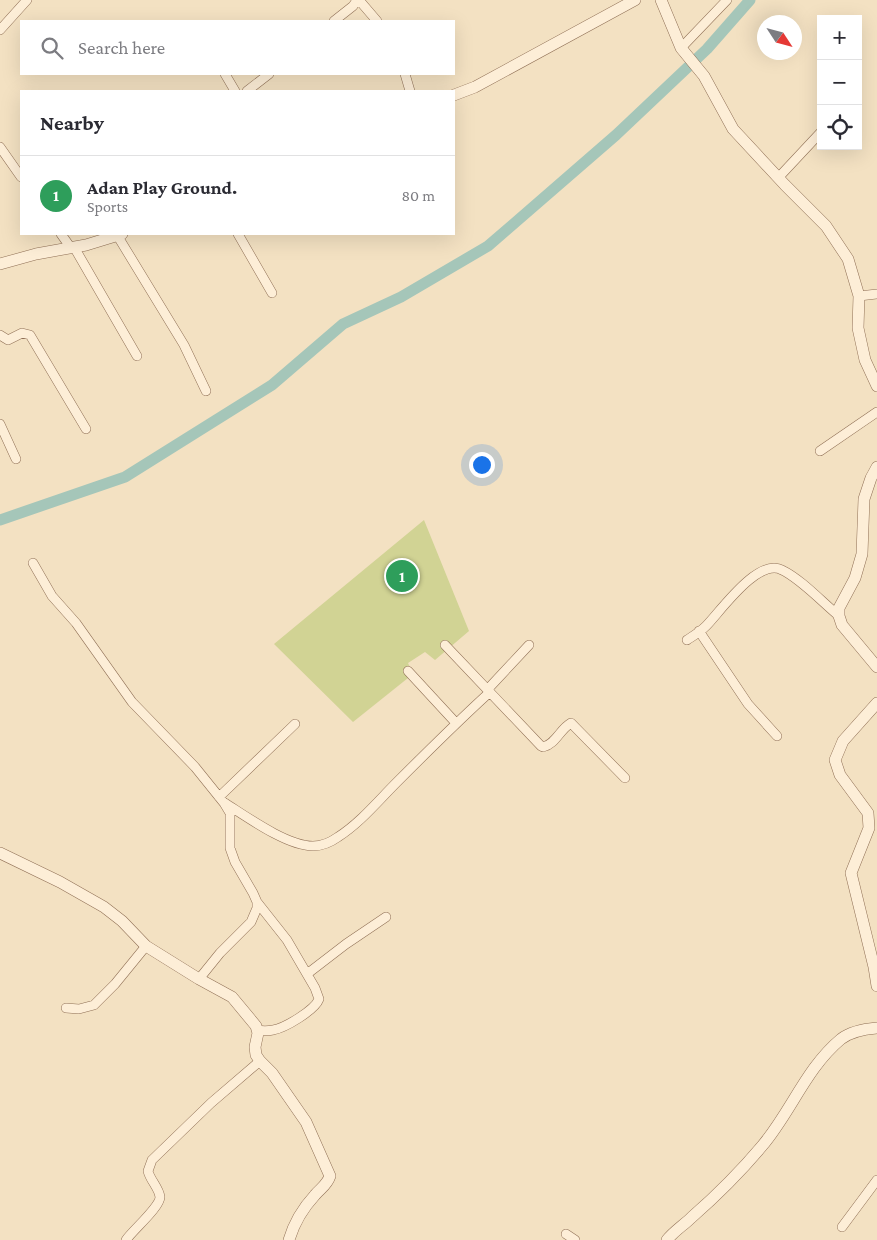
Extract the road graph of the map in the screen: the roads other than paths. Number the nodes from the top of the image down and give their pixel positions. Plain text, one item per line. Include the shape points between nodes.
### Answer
1 (27, 0) edge
2 (358, 0) edge
3 (635, 0) edge
4 (661, 0) edge
5 (728, 0) edge
6 (335, 20) edge
7 (376, 20) edge
8 (0, 30) edge
9 (681, 48) junction
10 (226, 75) edge
11 (268, 75) edge
12 (405, 75) edge
13 (234, 90) edge
14 (248, 90) edge
15 (410, 90) edge
16 (455, 95) edge
17 (817, 136) edge
18 (0, 147) edge
19 (20, 176) edge
20 (778, 178) junction
21 (62, 235) edge
22 (117, 235) edge
23 (121, 235) edge
24 (239, 235) edge
25 (73, 248) junction
26 (0, 264) edge
27 (272, 293) dead end
28 (877, 294) edge
29 (859, 296) junction
30 (0, 335) edge
31 (137, 356) dead end
32 (877, 386) edge
33 (206, 391) dead end
34 (877, 412) edge
35 (0, 424) edge
36 (86, 429) dead end
37 (820, 451) dead end
38 (16, 458) dead end
39 (875, 476) edge
40 (33, 563) dead end
41 (839, 616) junction
42 (699, 631) junction
43 (687, 640) dead end
44 (445, 645) dead end
45 (529, 645) dead end
46 (877, 667) edge
47 (408, 671) dead end
48 (489, 691) junction
49 (877, 702) edge
50 (456, 723) junction
51 (295, 724) dead end
52 (777, 736) dead end
53 (625, 778) dead end
54 (222, 800) junction
55 (0, 853) edge
56 (257, 902) junction
57 (386, 917) dead end
58 (146, 946) junction
59 (307, 974) junction
60 (199, 979) junction
61 (877, 986) edge
62 (66, 1008) dead end
63 (877, 1028) edge
64 (257, 1030) junction
65 (260, 1061) junction
66 (877, 1180) edge
67 (842, 1227) dead end
68 (566, 1234) dead end
69 (126, 1240) edge
70 (290, 1240) edge
71 (575, 1240) edge
72 (667, 1240) edge

1 - 8 street
2 - 6 street
2 - 7 street
3 - 16 street
4 - 9 street
5 - 9 street
9 - 20 street via 704,76 733,128
10 - 13 street
11 - 14 street
12 - 15 street
17 - 20 street
18 - 19 street
20 - 29 street via 826,226 848,259
21 - 25 street
22 - 25 street
23 - 33 street via 184,345
24 - 27 street
25 - 26 street
25 - 31 street
28 - 29 street
29 - 32 street via 858,328 865,360
30 - 36 street via 8,340 22,333 30,335
34 - 37 street
35 - 38 street
39 - 41 street via 864,499 862,554 855,578 839,608
40 - 54 street via 52,596 76,623 132,702
41 - 42 street via 792,576 781,569 769,568 753,577
41 - 46 street via 842,625
42 - 43 street
42 - 52 street via 748,704
44 - 48 street
45 - 48 street
47 - 50 street
48 - 50 street
48 - 53 street via 543,747 571,723
49 - 61 street via 843,741 835,760 840,775 868,814 869,828 851,874
50 - 54 street via 370,809 340,836 327,843 305,845 286,838
51 - 54 street
54 - 56 street via 230,813 230,848
55 - 58 street via 104,907
56 - 59 street via 287,940
56 - 60 street via 251,922
57 - 59 street
58 - 60 street
58 - 62 street via 94,1005
59 - 64 street via 318,996 315,1006 280,1028
60 - 64 street via 232,997
63 - 72 street via 843,1038 831,1048 811,1071 780,1124 761,1148
64 - 65 street via 256,1055
65 - 69 street via 152,1160 148,1172 160,1197 158,1204
65 - 70 street via 306,1122 330,1176 300,1216
66 - 67 street
68 - 71 street

